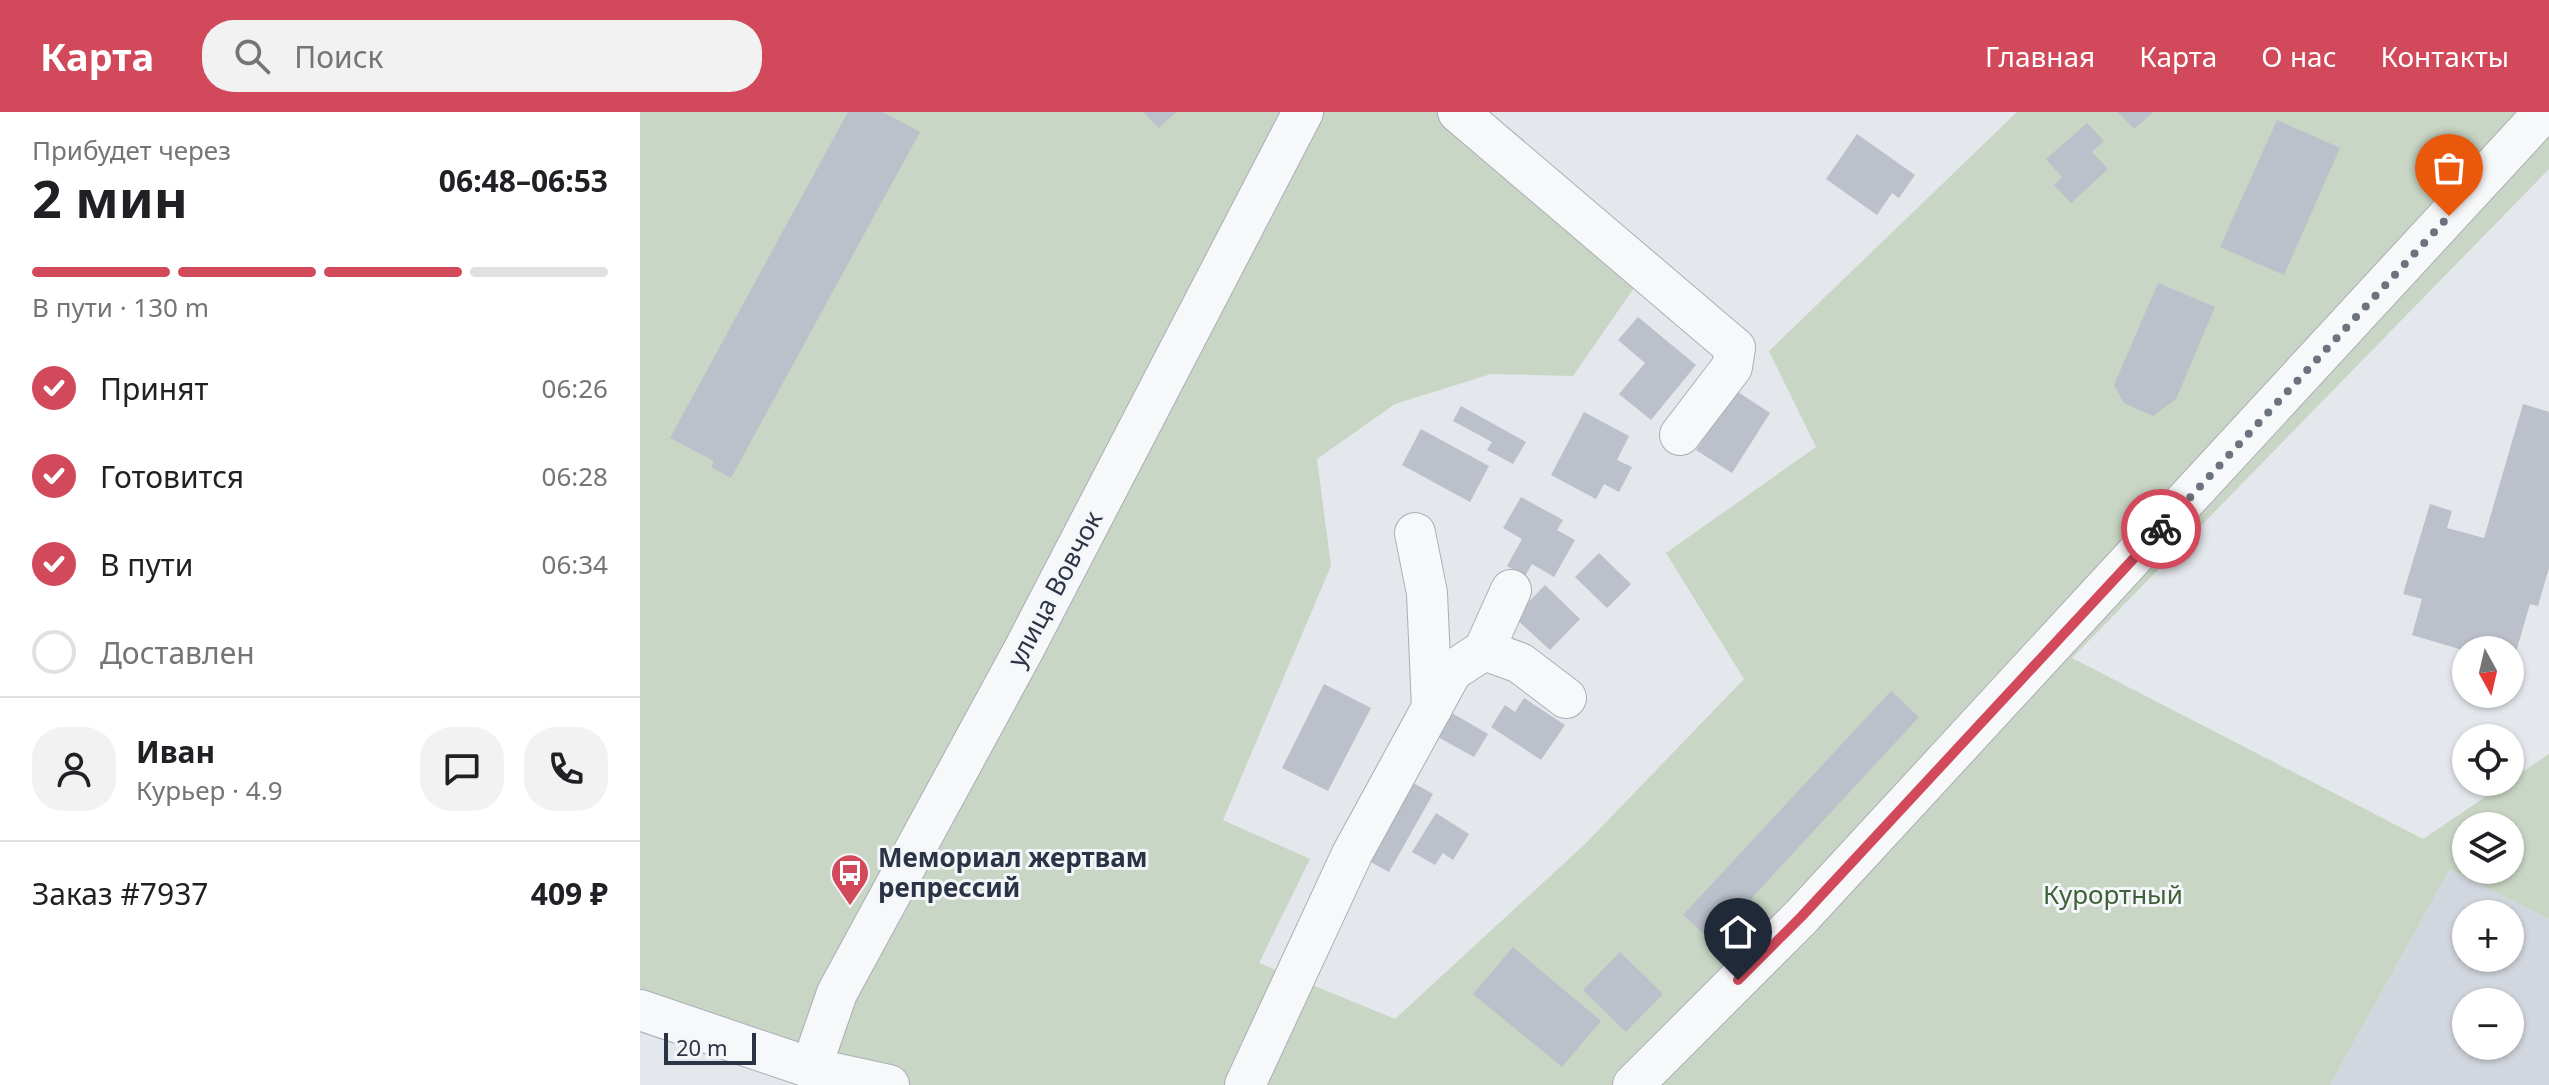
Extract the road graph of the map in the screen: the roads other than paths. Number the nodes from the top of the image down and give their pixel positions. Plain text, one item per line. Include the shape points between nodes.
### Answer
1 (1303, 112) edge
2 (1458, 112) edge
3 (2544, 112) edge
4 (1680, 435) dead end
5 (1415, 533) dead end
6 (1511, 590) dead end
7 (1484, 650) junction
8 (1566, 698) dead end
9 (1432, 709) junction
10 (640, 1010) edge
11 (811, 1068) junction
12 (889, 1085) edge
13 (1245, 1085) edge
14 (1633, 1085) edge

1 - 11 street, улица Вовчок via 1024,649 837,993
2 - 4 street via 1735,348 1732,367
3 - 14 street via 1802,916
5 - 9 street via 1427,593
6 - 7 street
7 - 8 street via 1520,663
7 - 9 street via 1452,671
9 - 13 street via 1352,854
10 - 11 street
11 - 12 street

